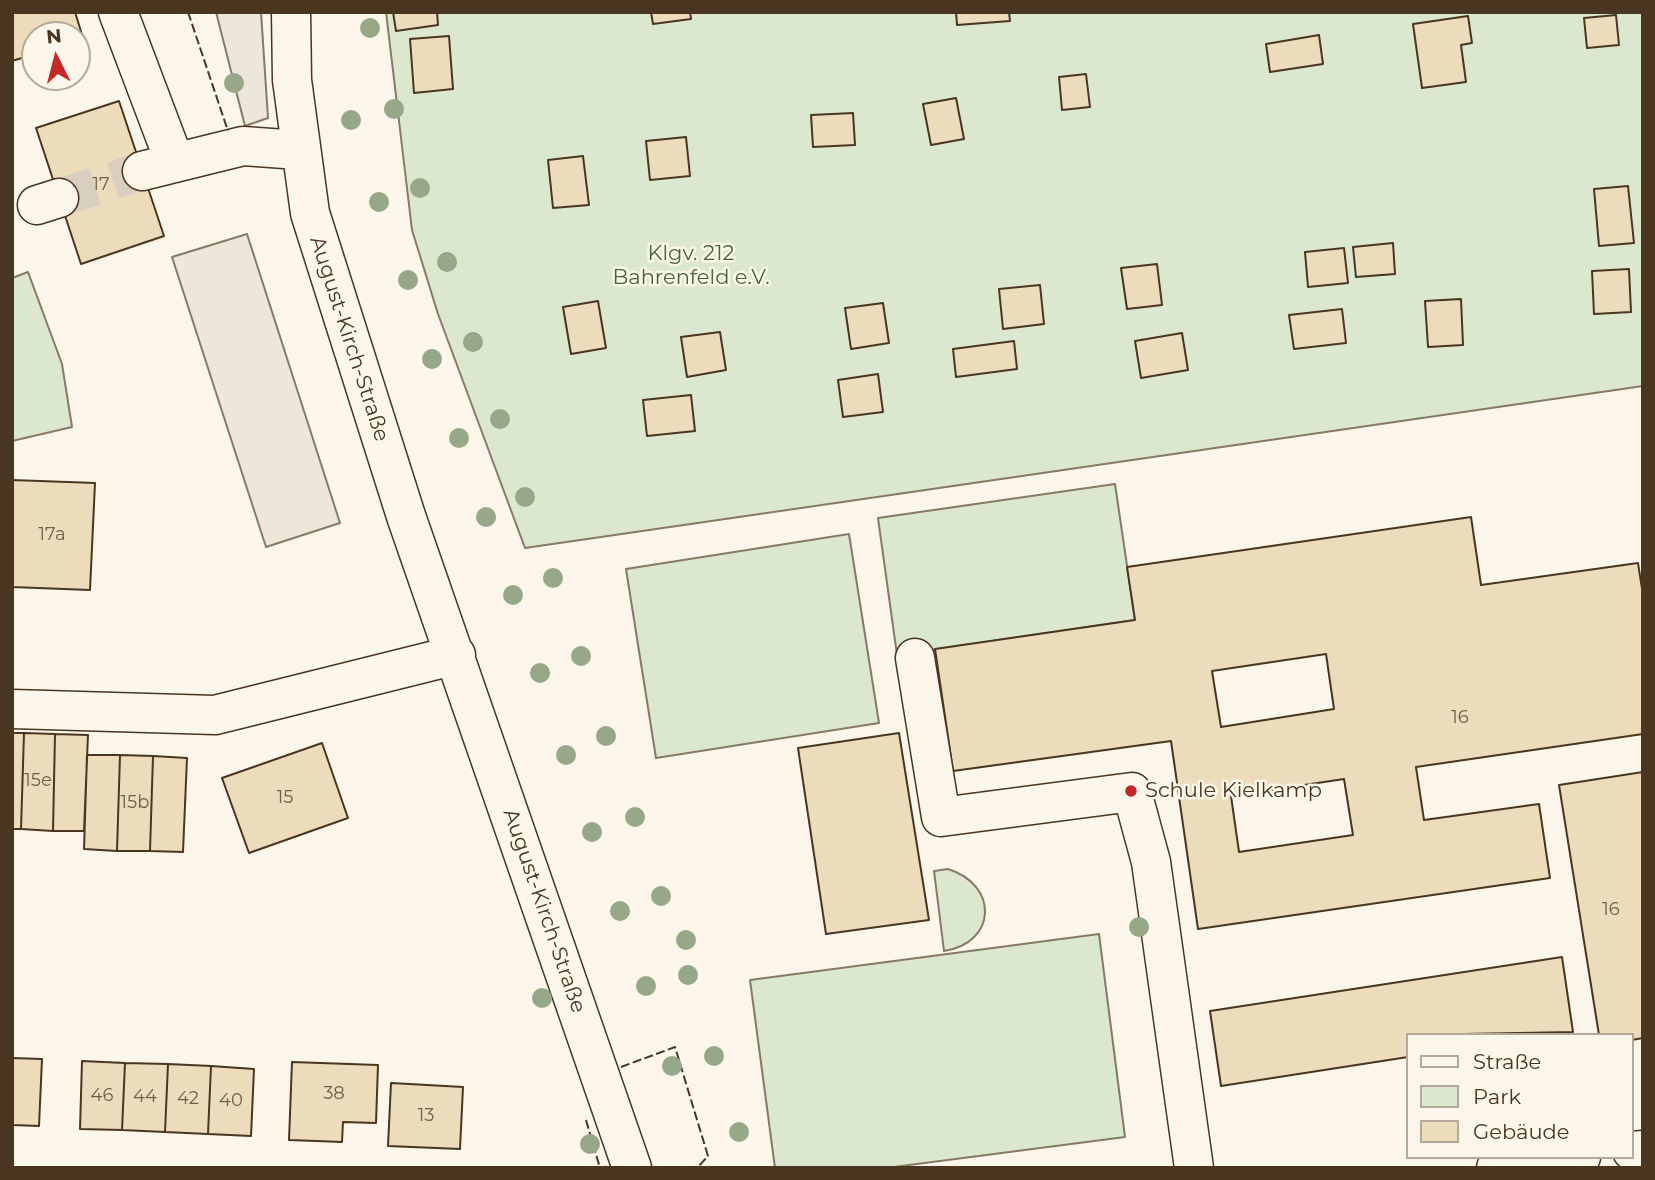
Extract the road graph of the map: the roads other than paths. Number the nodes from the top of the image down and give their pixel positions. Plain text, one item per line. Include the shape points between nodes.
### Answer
1 (118, 12) edge
2 (291, 12) edge
3 (299, 149) junction
4 (456, 655) junction
5 (915, 658) dead end
6 (12, 709) edge
7 (1566, 1159) edge
8 (632, 1168) edge
9 (1194, 1168) edge
10 (1496, 1168) edge

1 - 3 street via 159,167 243,146
2 - 3 street, August-Kirch-Straße
3 - 4 street, August-Kirch-Straße via 310,213 327,271
4 - 6 street via 215,715
4 - 8 street, August-Kirch-Straße
5 - 9 street via 940,817 1132,792 1152,862
7 - 10 street

